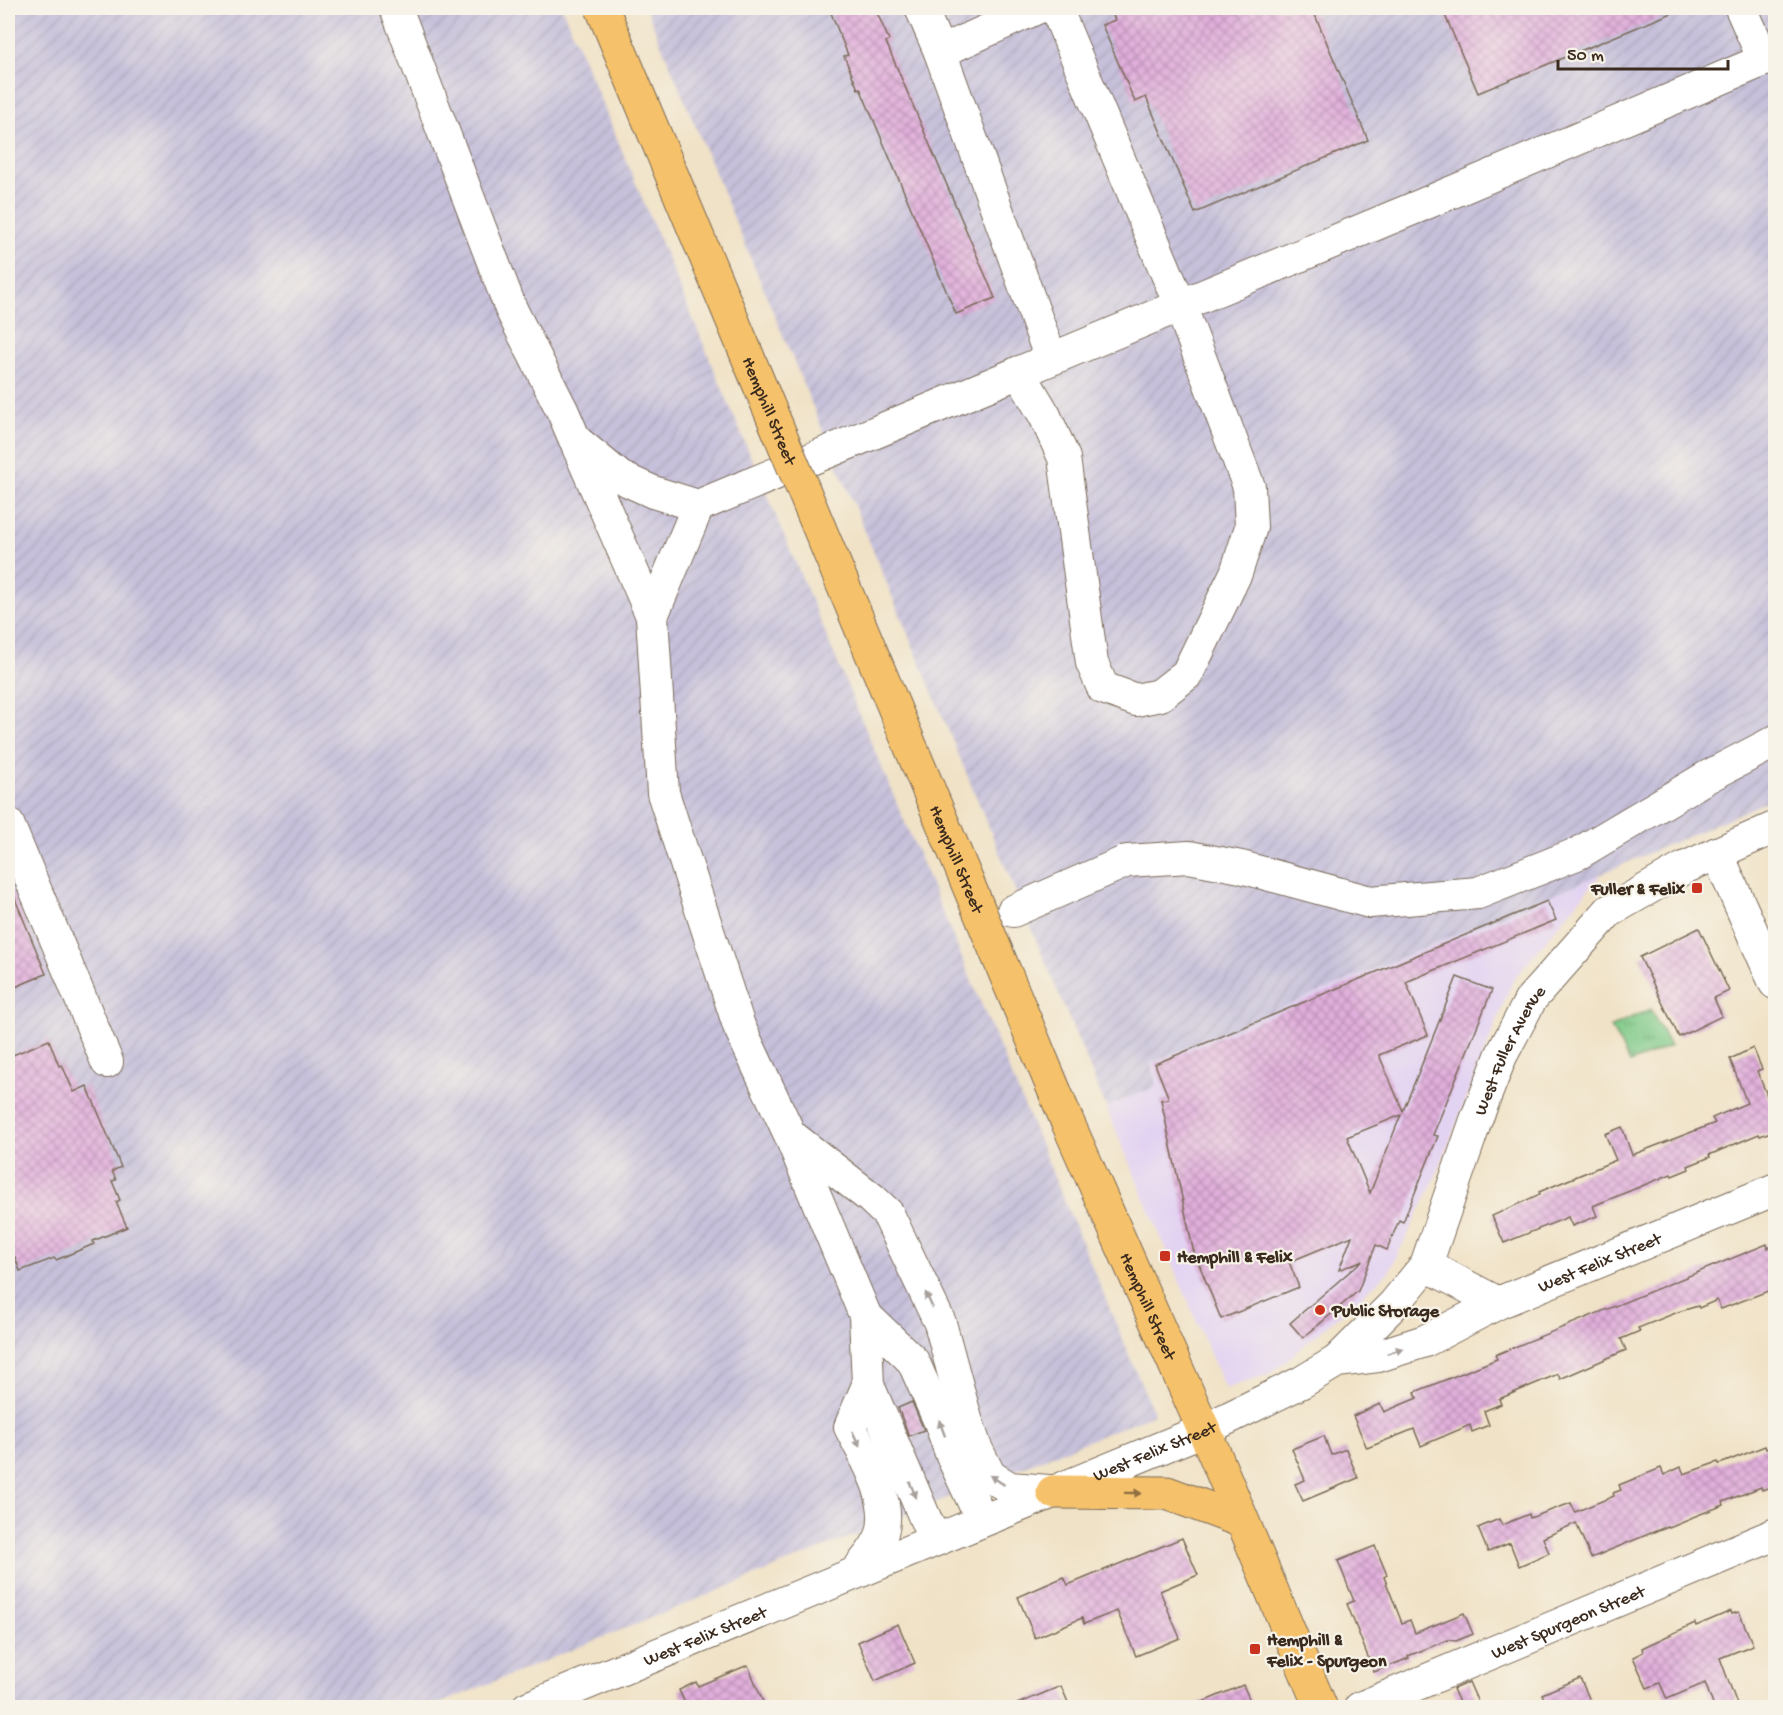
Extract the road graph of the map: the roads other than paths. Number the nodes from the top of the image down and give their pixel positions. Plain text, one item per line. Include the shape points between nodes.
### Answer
1 (396, 8) edge
2 (602, 8) edge
3 (921, 8) edge
4 (1037, 8) edge
5 (1056, 8) edge
6 (1742, 8) edge
7 (940, 52) junction
8 (1770, 58) edge
9 (1180, 305) junction
10 (1051, 359) junction
11 (1019, 372) junction
12 (575, 441) junction
13 (698, 506) junction
14 (652, 616) junction
15 (1776, 741) edge
16 (8, 824) edge
17 (1776, 827) edge
18 (1717, 853) junction
19 (1013, 911) dead end
20 (1775, 983) edge
21 (107, 1062) dead end
22 (790, 1135) junction
23 (1776, 1189) edge
24 (1426, 1265) junction
25 (1498, 1303) junction
26 (865, 1315) junction
27 (1337, 1360) junction
28 (868, 1385) junction
29 (1204, 1430) junction
30 (1053, 1492) junction
31 (982, 1520) junction
32 (1242, 1521) junction
33 (1776, 1534) edge
34 (934, 1539) junction
35 (856, 1572) junction
36 (527, 1707) edge
37 (1321, 1707) edge
38 (1360, 1707) edge

1 - 12 street via 511,309
2 - 29 main road, Hemphill Street, bridge via 1067,1121
3 - 7 street
4 - 7 street
5 - 9 street
6 - 8 street
7 - 10 street
8 - 9 street
9 - 10 street
9 - 11 street via 1249,487 1251,527 1236,573 1187,674 1160,695 1136,700 1103,688 1092,663 1064,459
10 - 11 street
11 - 13 street
12 - 13 street via 620,477
12 - 14 street
13 - 14 street
14 - 22 street via 663,793 739,1026
15 - 19 street via 1579,853 1478,893 1370,902 1189,857 1127,861
16 - 21 street
17 - 18 street, West Fuller Avenue
18 - 20 street
18 - 24 street, West Fuller Avenue via 1609,910 1531,999 1501,1056
22 - 26 street
30 -> 22 street via 1010,1488 990,1476 969,1429 940,1323 888,1214
23 - 25 street, West Felix Street
24 - 25 street
24 - 27 street, West Fuller Avenue via 1394,1304
27 -> 25 street, West Felix Street via 1378,1356 1425,1341
26 - 28 street
31 -> 26 street via 913,1361
27 - 29 street, West Felix Street via 1302,1383
28 -> 34 street
28 -> 35 street via 850,1426 884,1500 885,1518 882,1535
29 - 30 street, West Felix Street
29 - 32 main road, Hemphill Street
30 - 31 street, West Felix Street
30 -> 32 main road via 1167,1493
31 - 34 street, West Felix Street
32 - 37 main road, Hemphill Street
33 - 38 street, West Spurgeon Street
34 - 35 street, West Felix Street
35 - 36 street, West Felix Street

